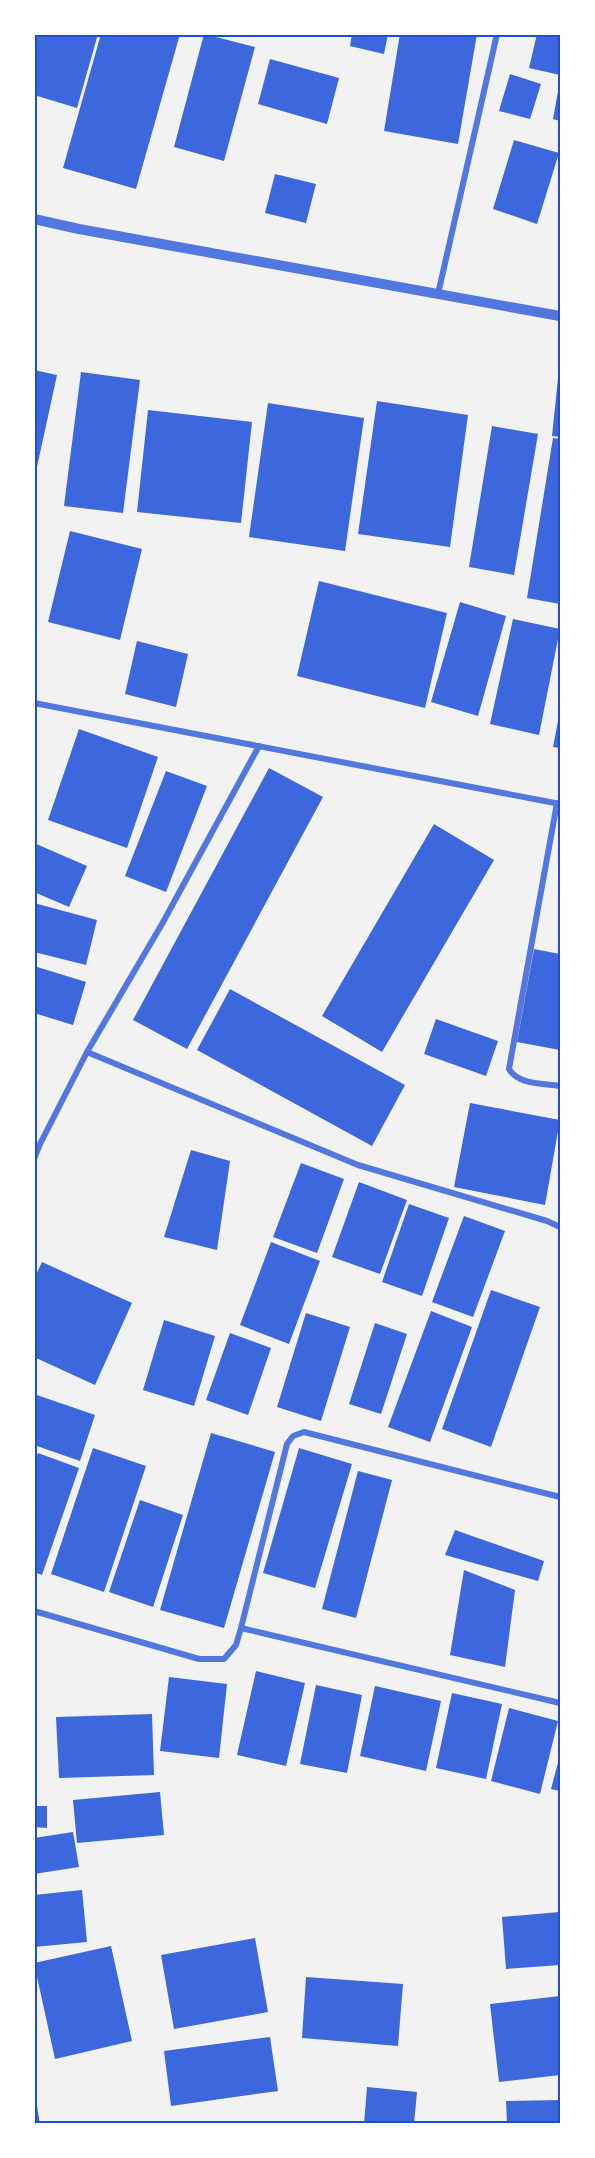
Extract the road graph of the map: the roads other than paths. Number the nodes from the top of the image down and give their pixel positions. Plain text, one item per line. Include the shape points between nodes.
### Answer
1 (497, 34) edge
2 (34, 219) edge
3 (438, 294) junction
4 (561, 316) edge
5 (34, 703) edge
6 (259, 746) junction
7 (559, 803) edge
8 (87, 1052) junction
9 (561, 1086) edge
10 (34, 1159) edge
11 (561, 1227) edge
12 (561, 1497) edge
13 (34, 1611) edge
14 (241, 1628) junction
15 (561, 1703) edge

1 - 3 street
2 - 3 street
3 - 4 street
5 - 6 street
6 - 7 street
6 - 8 street
7 - 9 street via 509,1070 520,1080
8 - 10 street
8 - 11 street via 358,1165
12 - 14 street via 304,1432 293,1436 287,1444
13 - 14 street via 199,1659 224,1659 236,1645
14 - 15 street

